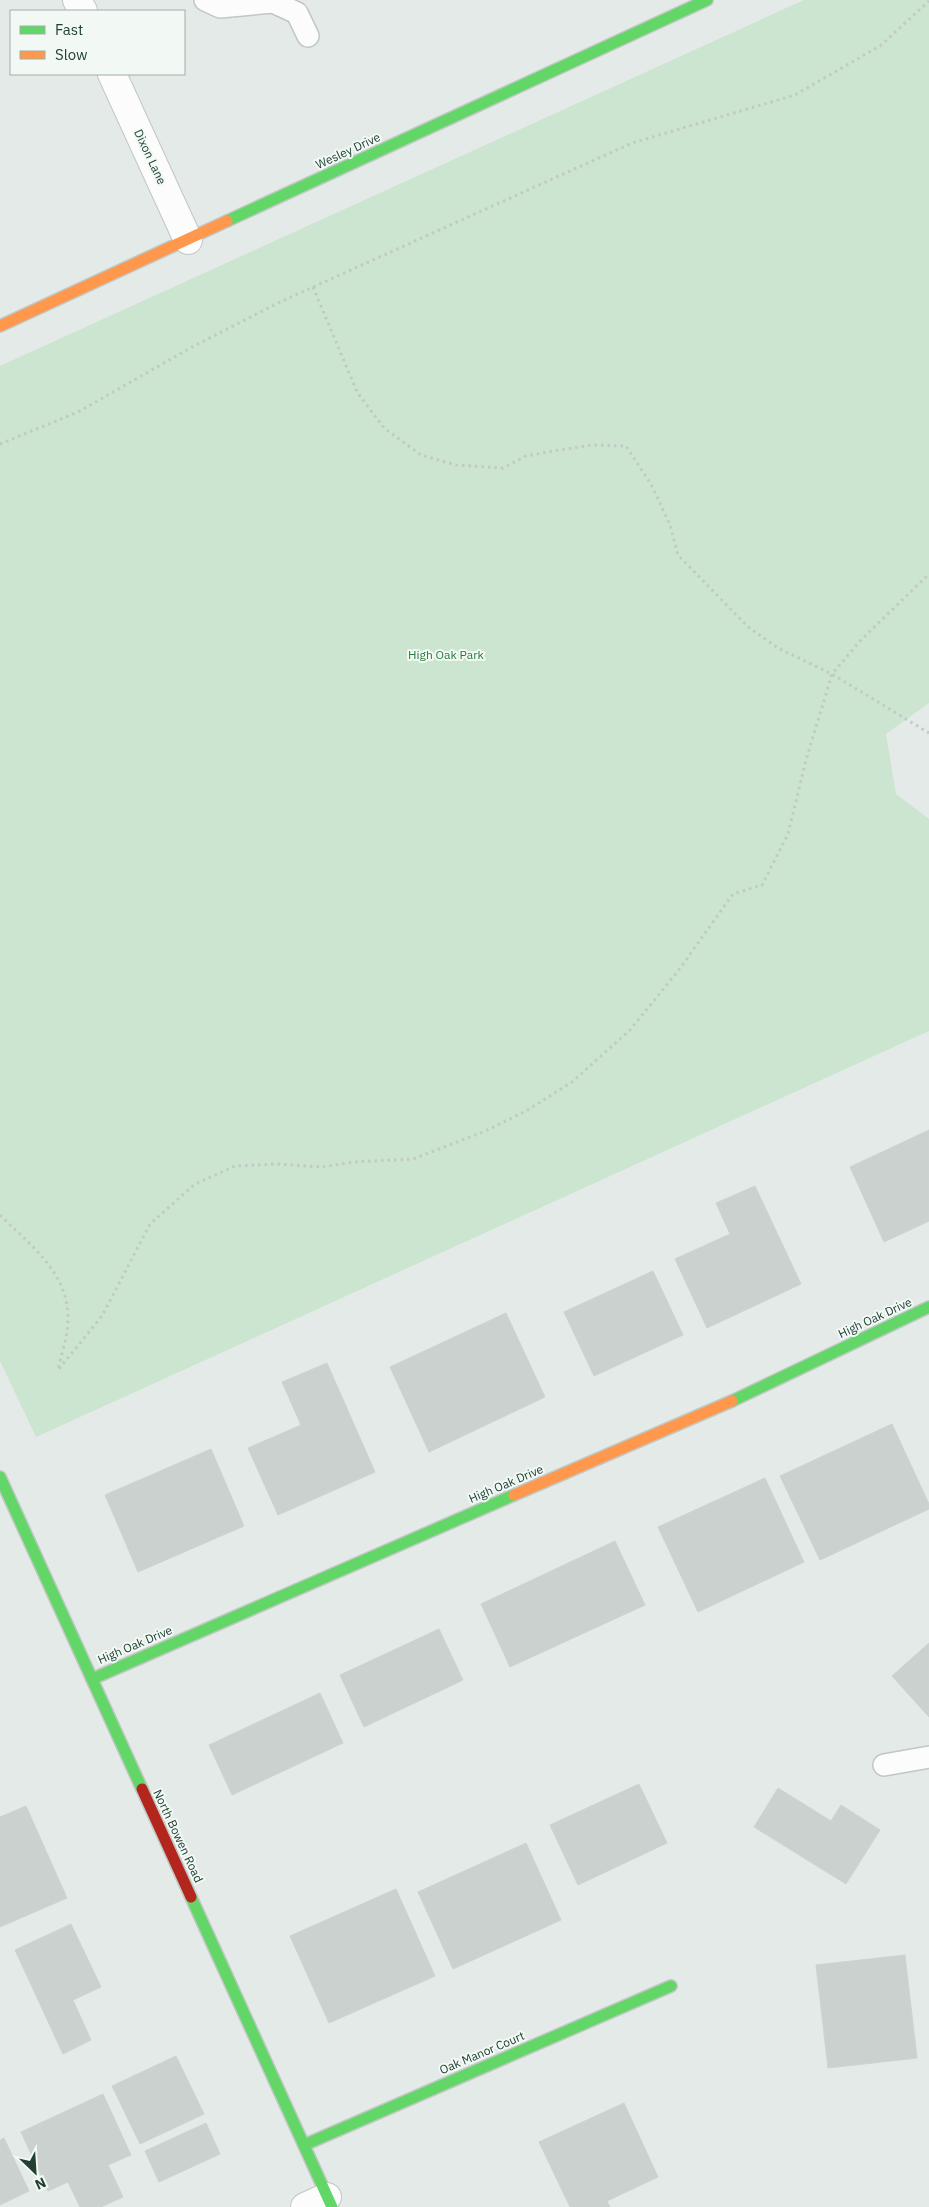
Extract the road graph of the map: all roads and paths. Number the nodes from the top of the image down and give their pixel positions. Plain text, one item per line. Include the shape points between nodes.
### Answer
1 (205, 0) edge
2 (707, 0) edge
3 (929, 1) edge
4 (308, 36) dead end
5 (112, 75) edge
6 (188, 240) junction
7 (313, 287) junction
8 (0, 326) edge
9 (0, 444) edge
10 (929, 574) edge
11 (832, 674) junction
12 (929, 733) edge
13 (0, 1216) edge
14 (929, 1307) edge
15 (0, 1477) edge
16 (92, 1679) junction
17 (929, 1757) edge
18 (884, 1765) dead end
19 (671, 1986) dead end
20 (304, 2145) junction
21 (322, 2204) edge

1 - 4 lane via 220,7 273,2 297,13
2 - 6 street, Wesley Drive
3 - 7 path via 880,46 794,95 632,143
5 - 6 street, Dixon Lane
6 - 8 street, Wesley Drive
7 - 9 path via 192,346 78,412
7 - 11 path via 357,392 384,428 421,455 456,465 503,468 526,456 559,450 592,445 626,446 651,484 670,525 678,554 708,588 747,626 778,648
10 - 11 path via 861,640
11 - 12 path
11 - 13 path via 788,834 762,885 733,894 678,971 630,1030 572,1082 526,1111 483,1132 413,1159 321,1167 235,1166 195,1184 150,1224 102,1316 58,1370 68,1330 65,1300 55,1271
14 - 16 street, High Oak Drive via 745,1395
15 - 16 street, North Bowen Road
16 - 20 street, North Bowen Road
17 - 18 lane
19 - 20 street, Oak Manor Court
20 - 21 street, North Bowen Road

